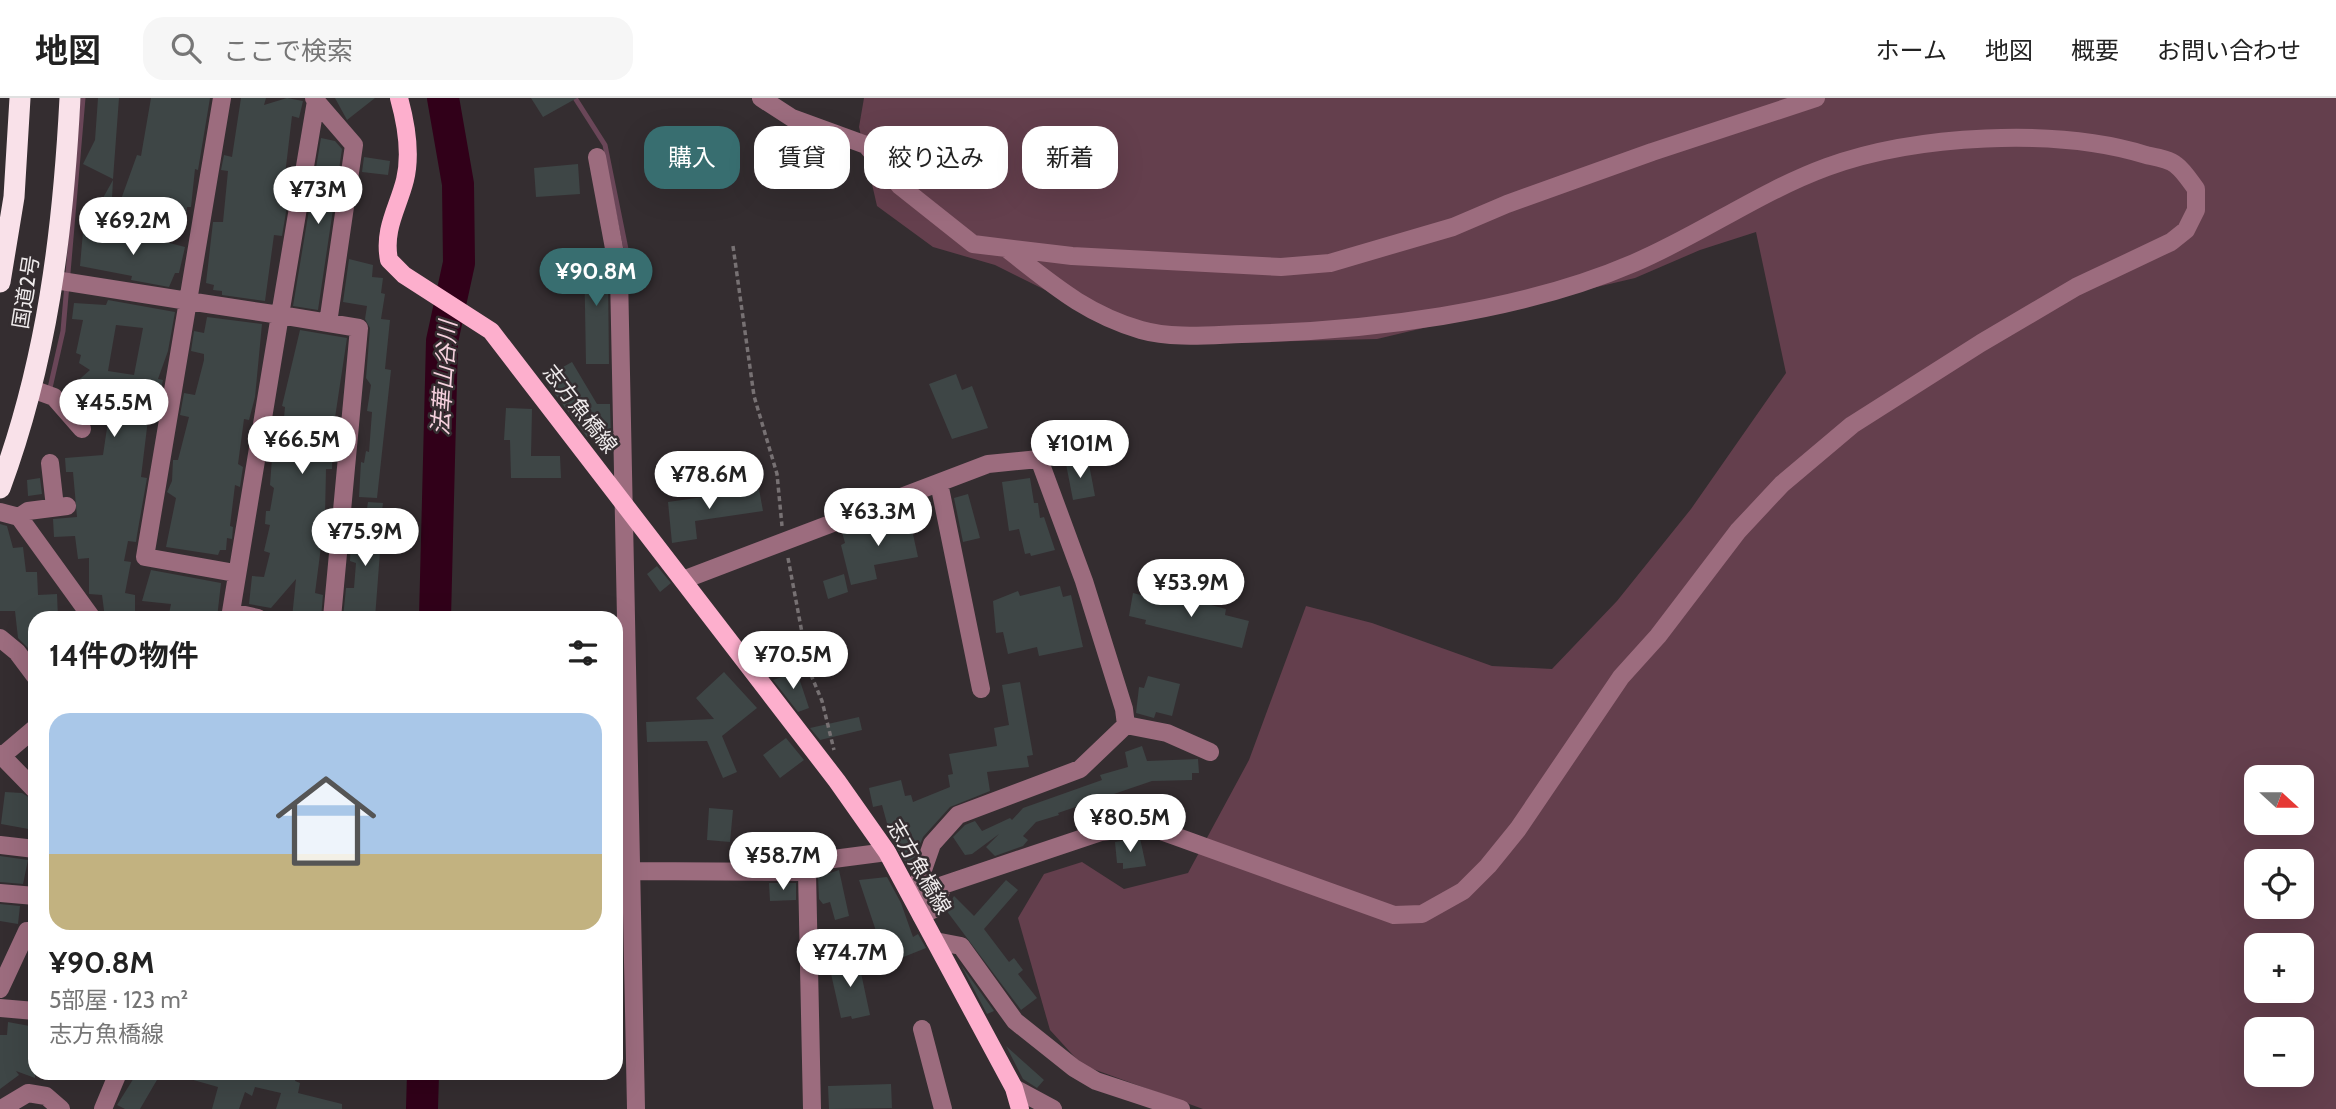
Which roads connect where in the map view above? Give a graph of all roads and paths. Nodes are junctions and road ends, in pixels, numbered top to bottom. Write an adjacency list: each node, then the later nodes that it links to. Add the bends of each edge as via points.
1 (20, 98): 11 (highway, via 14,197)
2 (70, 98): 12 (highway, 国道2号)
3 (222, 98): 13 (street)
4 (399, 98): 21 (main road, 志方魚橋線, via 407,134 406,177 389,223 388,260 491,331)
5 (761, 98): 10 (street, via 792,118 866,145 900,186 973,244)
6 (1816, 98): 10 (street, via 1652,152 1453,227 1330,263 1202,265)
7 (315, 99): 14 (street); 15 (street, via 354,145)
8 (597, 157): 21 (street, via 619,275)
9 (733, 246): 24 (path, via 752,384 777,474)
10 (1007, 248): 46 (street, via 1083,307 1144,331 1189,336 1273,334 1441,316 1556,291 1634,263 1827,167 1886,151 1970,140 2066,139 2175,163 2196,189 2196,209 2186,230 2171,242 2076,287 1981,343 1852,425 1782,484 1738,531 1621,677 1518,829 1463,891 1422,914 1394,915 1147,826 1101,832 943,885 934,909)
11 (0, 282)
12 (64, 282): 13 (street); 16 (highway, 国道2号)
13 (188, 301): 14 (street); 25 (street, via 145,557)
14 (280, 315): 15 (street); 25 (street)
15 (328, 323): 29 (street, via 359,328)
16 (41, 391): 17 (street); 20 (highway, 国道2号)
17 (82, 429)
18 (50, 463): 23 (street, via 61,507 28,511)
19 (939, 483): 24 (street); 32 (street); 33 (street, via 988,464 1039,459 1084,581)
20 (0, 488)
21 (622, 500): 26 (main road, 志方魚橋線); 42 (street)
22 (0, 512): 23 (street)
23 (19, 517): 27 (street)
24 (785, 541): 26 (street); 37 (path, via 808,670 833,737)
25 (235, 573): 28 (street)
26 (683, 580): 37 (main road, 志方魚橋線)
27 (87, 611)
28 (230, 611)
29 (333, 611)
30 (0, 638): 31 (street)
31 (28, 667)
32 (981, 690)
33 (1126, 725): 35 (street, via 1167,733); 46 (street, via 1080,769 958,816 932,844 917,887)
34 (28, 734): 36 (street)
35 (1210, 752)
36 (1, 755): 38 (street)
37 (833, 776): 41 (main road, 志方魚橋線)
38 (28, 782)
39 (0, 845): 40 (street)
40 (28, 848)
41 (887, 852): 43 (street, via 818,861); 46 (main road, 志方魚橋線)
42 (630, 871): 43 (street); 59 (street)
43 (807, 872): 60 (street)
44 (0, 893): 45 (street)
45 (28, 895)
46 (921, 915): 48 (main road, 志方魚橋線)
47 (28, 931): 49 (street)
48 (935, 941): 54 (main road, 志方魚橋線); 55 (street, via 961,946 1015,1021 1074,1068)
49 (0, 989)
50 (0, 1008): 51 (street)
51 (28, 1011)
52 (922, 1028): 61 (street)
53 (115, 1080): 58 (street)
54 (1014, 1088): 62 (main road, 志方魚橋線); 63 (street)
55 (1156, 1104): 64 (street)
56 (1, 1109): 57 (street, via 27,1093 46,1096)
57 (61, 1109)
58 (103, 1109)
59 (636, 1109)
60 (812, 1109)
61 (943, 1109)
62 (1020, 1109)
63 (1053, 1109)
64 (1181, 1109)

